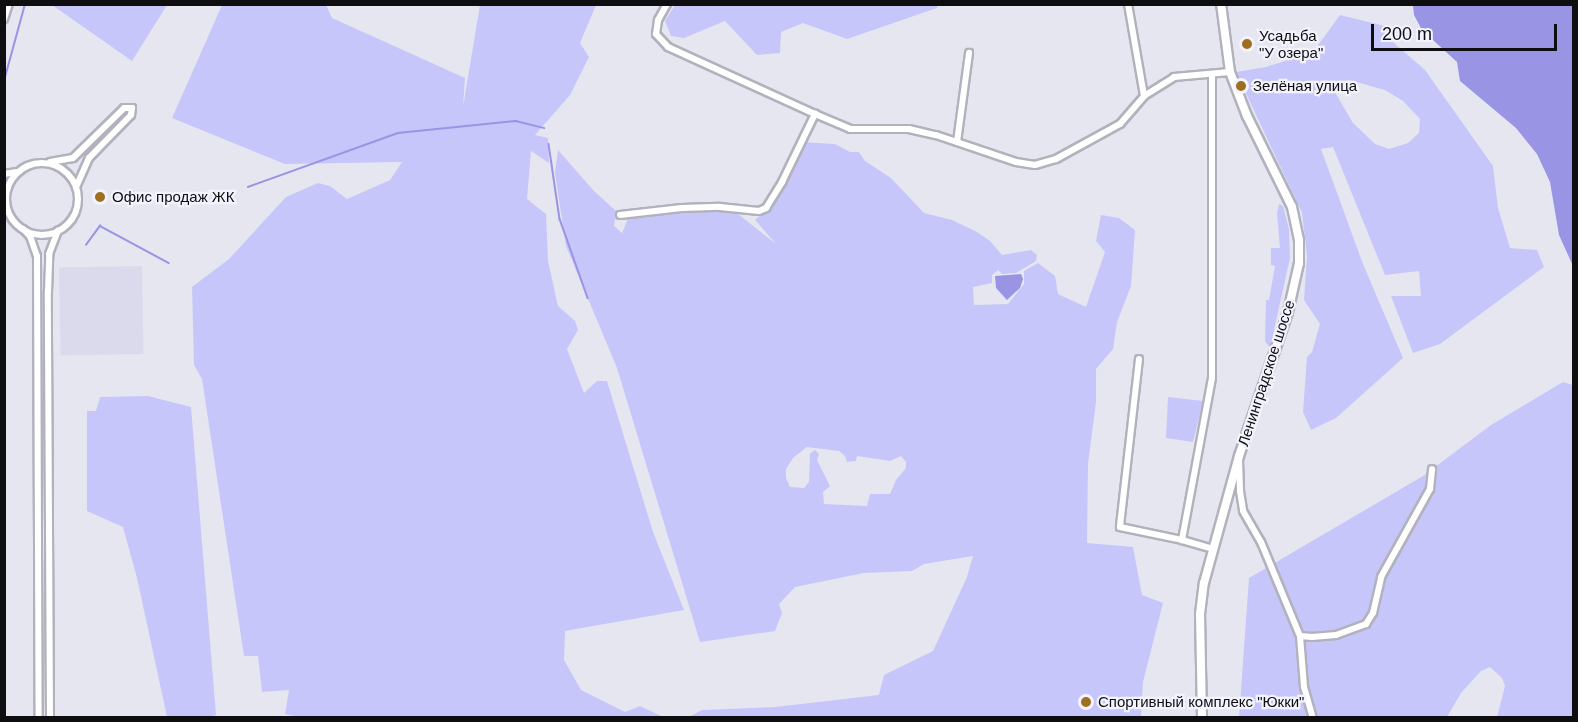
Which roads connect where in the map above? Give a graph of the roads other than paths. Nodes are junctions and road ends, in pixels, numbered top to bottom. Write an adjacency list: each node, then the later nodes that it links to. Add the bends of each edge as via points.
1 (9, 4): 5 (street)
2 (667, 4): 10 (street, via 656,34 668,47)
3 (1128, 4): 9 (street)
4 (1221, 4): 7 (main road, Ленинградское шоссе)
5 (4, 19)
6 (969, 53): 11 (street)
7 (1230, 72): 8 (street); 21 (main road, Ленинградское шоссе, via 1292,207 1299,249 1288,312)
8 (1212, 76): 9 (street, via 1174,77); 23 (street, via 1212,378)
9 (1144, 96): 11 (street, via 1120,124 1056,159 1035,165)
10 (814, 114): 11 (street, via 850,129 909,129); 17 (street, via 766,208 682,208)
11 (957, 142)
12 (45, 163): 13 (street, via 35,163); 15 (street, via 64,171); 15 (street, via 73,158 124,108 132,108 131,115 89,158)
13 (18, 172): 14 (street); 16 (street)
14 (4, 174)
15 (76, 187): 19 (street, via 77,208)
16 (5, 199): 18 (street, via 14,222)
17 (620, 215)
18 (23, 229): 19 (street, via 46,235); 26 (street, via 37,256)
19 (58, 231): 27 (street, via 49,254 48,292)
20 (1139, 359): 23 (street, via 1120,527)
21 (1239, 456): 24 (main road, Ленинградское шоссе); 25 (street, via 1243,511 1275,573)
22 (1432, 469): 25 (street, via 1430,489 1381,577 1373,613 1366,624 1336,634)
23 (1182, 540): 24 (street)
24 (1213, 549): 28 (main road, Ленинградское шоссе, via 1200,614)
25 (1300, 636): 29 (street, via 1304,687)
26 (39, 717)
27 (50, 717)
28 (1202, 717)
29 (1313, 717)

